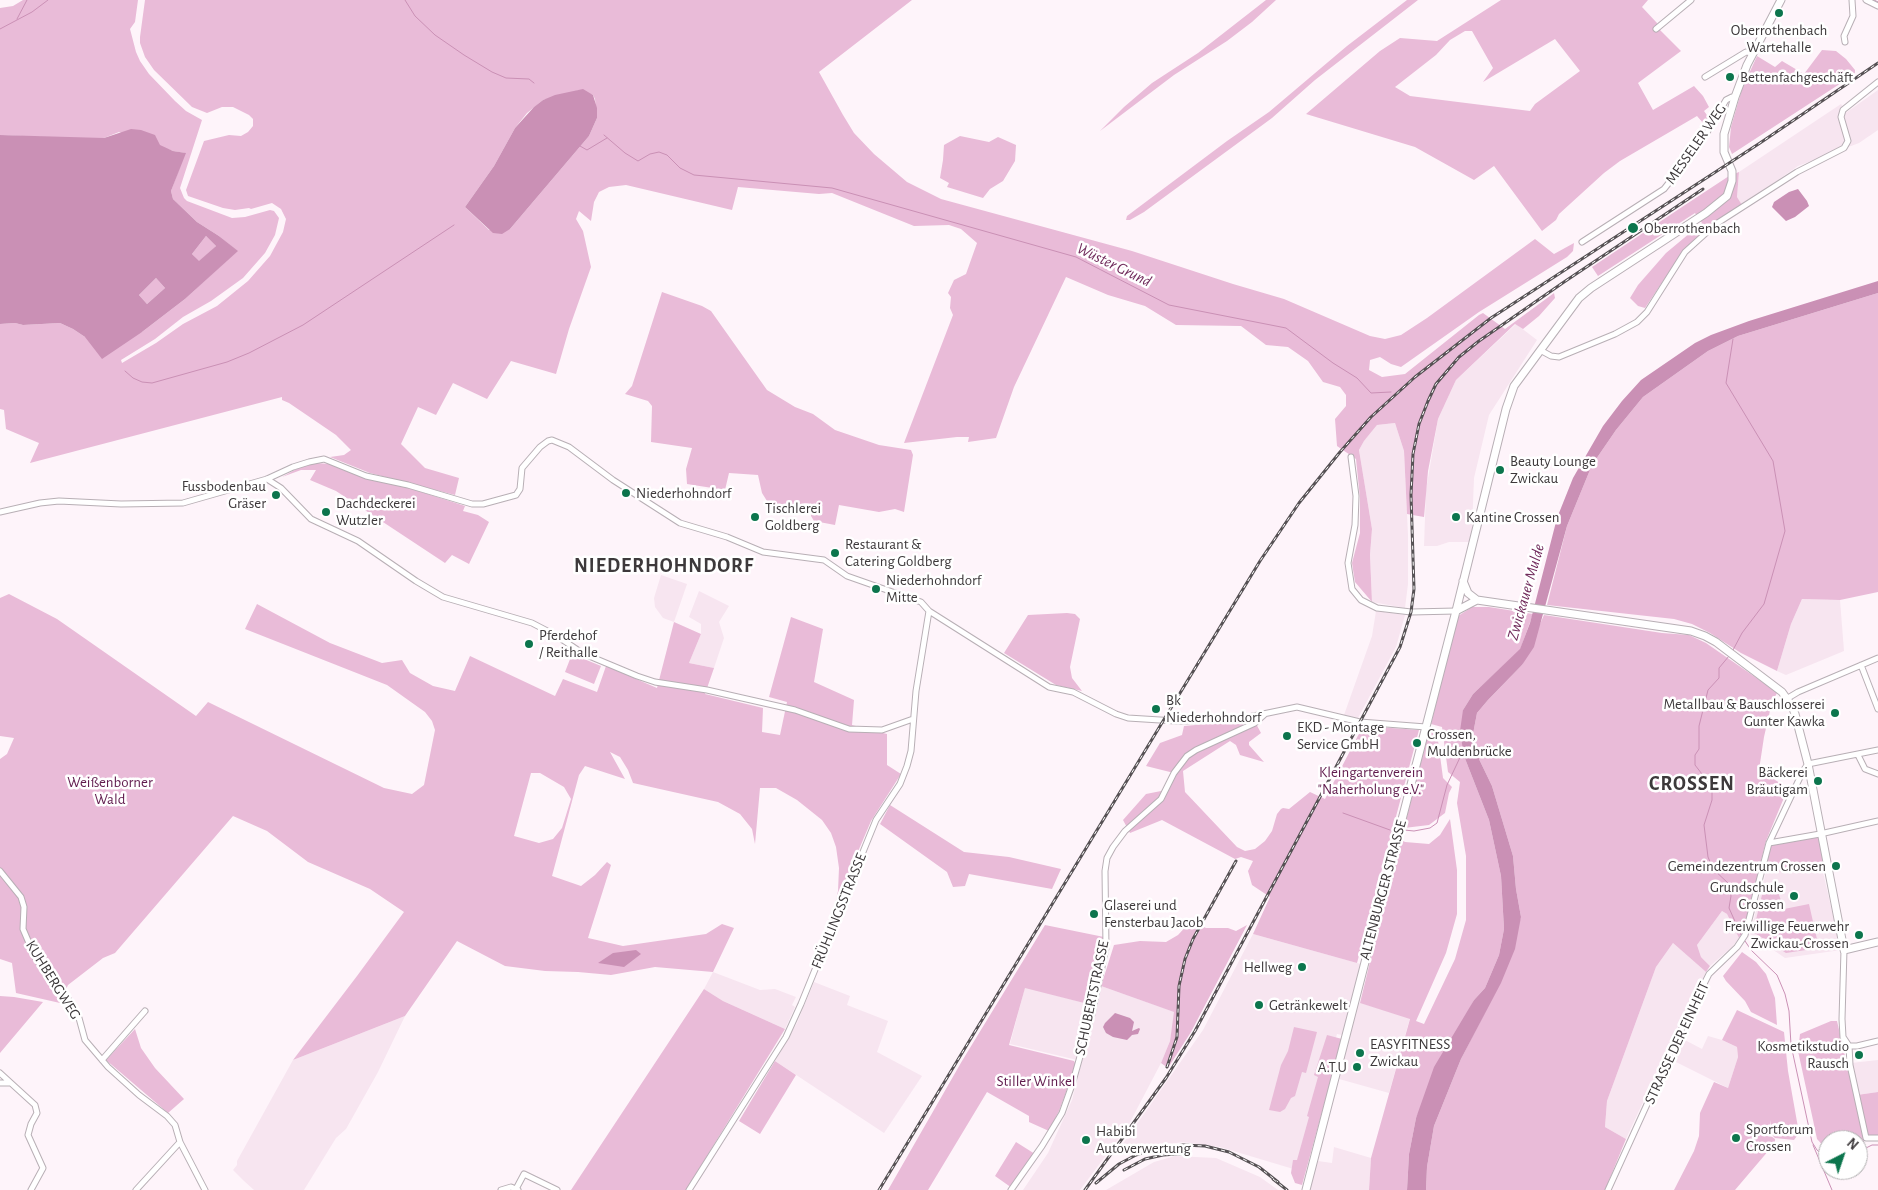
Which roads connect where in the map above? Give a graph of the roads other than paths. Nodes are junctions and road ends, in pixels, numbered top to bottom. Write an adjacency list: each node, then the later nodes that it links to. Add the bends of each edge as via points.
1 (1691, 0): 6 (street)
2 (1781, 0): 8 (street, ALTENBURGER STRASSE)
3 (1852, 0): 7 (street, via 1853,16 1844,36)
4 (1866, 0): 5 (street)
5 (1878, 6)
6 (1656, 29)
7 (1845, 42)
8 (1753, 53): 9 (street, via 1746,52); 11 (street, ALTENBURGER STRASSE)
9 (1705, 77)
10 (1878, 82): 13 (street, via 1843,110 1841,116 1848,141 1844,148 1797,172 1716,224 1685,252 1647,312 1637,322 1559,357)
11 (1735, 97): 12 (street, MESSELER WEG, via 1726,100 1702,141 1664,189); 13 (street, ALTENBURGER STRASSE, via 1723,143 1732,171 1727,196 1585,293)
12 (1582, 242)
13 (1540, 350): 17 (street, ALTENBURGER STRASSE, via 1511,394)
14 (1351, 457): 20 (street, via 1356,496 1348,563 1352,589 1361,600 1377,608 1411,612)
15 (267, 479): 16 (street, via 183,503 145,505 53,501); 19 (street, via 293,467 324,460 366,476 408,484 472,504 483,504 516,495 520,489 522,468 540,446 552,440 569,447 680,523 763,552 824,560 847,576 921,602); 26 (street, via 281,488 311,519 358,541 443,597 532,623 582,653 637,676 795,710 849,729 882,730)
16 (0, 512)
17 (1463, 580): 18 (street, via 1468,593); 20 (street, ALTENBURGER STRASSE)
18 (1477, 600): 20 (street); 23 (street, via 1691,631 1716,642)
19 (928, 611): 25 (street, via 1049,687 1073,692 1128,718 1234,720); 26 (street, FRÜHLINGSSTRASSE)
20 (1456, 611): 27 (street, ALTENBURGER STRASSE)
21 (1878, 658): 22 (street)
22 (1860, 665): 23 (street); 24 (street)
23 (1788, 698): 30 (street)
24 (1878, 709)
25 (1265, 714): 27 (street, via 1297,707 1360,722); 54 (street, SCHUBERTSTRASSE, via 1255,723 1187,756 1161,799 1125,831 1107,858 1106,948 1072,1085 1062,1113)
26 (913, 719): 53 (street, FRÜHLINGSSTRASSE, via 911,751 900,784 876,820 786,1037)
27 (1426, 727): 55 (street, ALTENBURGER STRASSE)
28 (1878, 750): 29 (street)
29 (1858, 755): 30 (street); 31 (street, via 1865,769)
30 (1808, 764): 33 (street); 34 (street, STRASSE DER EINHEIT)
31 (1878, 774)
32 (1878, 821): 33 (street)
33 (1820, 834): 34 (street); 37 (street)
34 (1769, 843): 56 (street, STRASSE DER EINHEIT, via 1745,935 1709,974)
35 (0, 871): 41 (street, KUHBERGWEG, via 21,897 23,929 36,957 67,997 79,1018 85,1040)
36 (1878, 942): 37 (street)
37 (1844, 950): 40 (street, via 1842,1018 1843,1037)
38 (145, 1011): 41 (street)
39 (1878, 1041): 40 (street)
40 (1849, 1046): 45 (street, via 1866,1138)
41 (102, 1060): 46 (street, KUHBERGWEG, via 167,1116 175,1125)
42 (0, 1073): 44 (street)
43 (0, 1083): 44 (street)
44 (10, 1083): 48 (street, via 35,1105 37,1114 28,1135 43,1168)
45 (1878, 1138)
46 (180, 1142): 49 (street); 50 (street, KUHBERGWEG)
47 (517, 1189): 51 (street); 52 (street, via 524,1174)
48 (31, 1190)
49 (136, 1190)
50 (206, 1190)
51 (501, 1190)
52 (557, 1190)
53 (689, 1190)
54 (1011, 1190)
55 (1306, 1190)
56 (1608, 1190)

